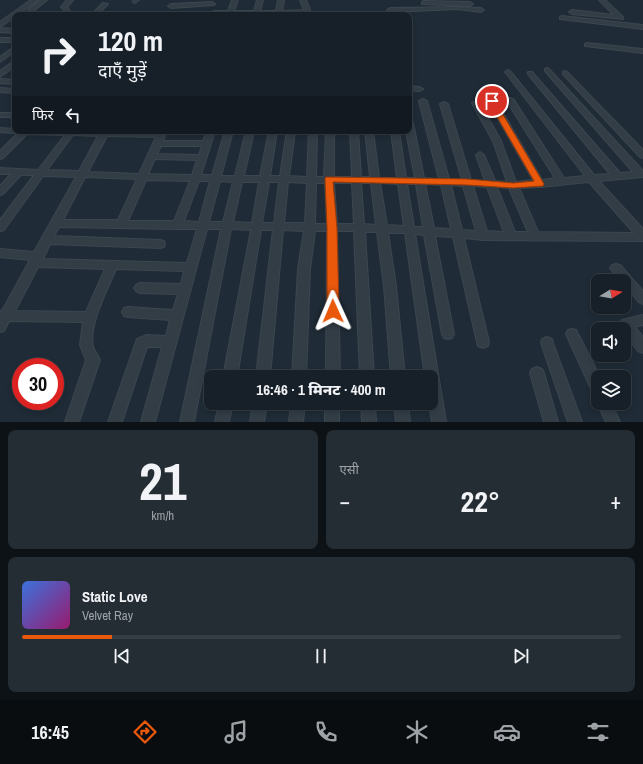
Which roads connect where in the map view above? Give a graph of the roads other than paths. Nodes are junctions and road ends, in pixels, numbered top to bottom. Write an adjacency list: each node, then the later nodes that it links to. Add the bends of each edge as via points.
1 (34, 0): 18 (street)
2 (44, 0): 19 (street)
3 (53, 0): 20 (street)
4 (70, 0): 21 (street, via 64,7)
5 (235, 0): 24 (street)
6 (260, 0): 25 (street)
7 (281, 0): 26 (street)
8 (303, 0): 27 (street)
9 (602, 0): 29 (street)
10 (172, 3): 13 (street); 23 (street)
11 (424, 3): 14 (street)
12 (105, 4): 22 (street)
13 (212, 4)
14 (454, 4): 15 (street); 16 (street); 17 (street)
15 (470, 4)
16 (390, 10)
17 (481, 10)
18 (20, 12)
19 (28, 12)
20 (38, 12)
21 (69, 12)
22 (97, 12)
23 (168, 12)
24 (230, 12)
25 (254, 12)
26 (279, 12)
27 (309, 12)
28 (572, 12): 29 (street)
29 (620, 17): 33 (street)
30 (562, 18): 33 (street)
31 (12, 19): 35 (street)
32 (12, 24): 35 (street)
33 (629, 25): 34 (street)
34 (643, 27)
35 (1, 29): 36 (street)
36 (12, 31)
37 (0, 40): 38 (street)
38 (12, 40)
39 (587, 44): 43 (street)
40 (12, 50): 41 (street)
41 (1, 51)
42 (12, 51): 44 (street)
43 (643, 51)
44 (0, 60)
45 (12, 65): 50 (street)
46 (548, 70): 92 (street)
47 (508, 72): 103 (street)
48 (530, 72): 94 (street)
49 (565, 73): 84 (street)
50 (0, 76)
51 (0, 81): 52 (street)
52 (12, 82)
53 (412, 88): 54 (street)
54 (419, 88)
55 (0, 90): 56 (street)
56 (12, 91)
57 (510, 100): 109 (street)
58 (423, 101): 107 (street)
59 (492, 101): 111 (street)
60 (476, 103): 112 (street, via 496,138)
61 (444, 104): 108 (street)
62 (0, 115): 63 (street)
63 (12, 115)
64 (0, 130): 65 (street)
65 (12, 131)
66 (23, 134): 85 (street)
67 (69, 134): 90 (street)
68 (103, 134): 91 (street)
69 (132, 134): 81 (street)
70 (209, 134): 82 (street)
71 (228, 134): 96 (street)
72 (249, 134): 97 (street)
73 (272, 134): 98 (street)
74 (290, 134): 99 (street)
75 (313, 134): 100 (street)
76 (330, 134): 101 (street)
77 (354, 134): 102 (street)
78 (369, 134): 104 (street)
79 (395, 134): 105 (street)
80 (411, 134): 106 (street)
81 (161, 136): 82 (street); 86 (street)
82 (206, 144): 87 (street)
83 (480, 155): 110 (street)
84 (643, 155)
85 (0, 156)
86 (152, 156): 87 (street); 93 (street)
87 (202, 158): 95 (street)
88 (0, 171): 89 (street)
89 (18, 172): 90 (street); 113 (street)
90 (40, 172): 91 (street); 120 (street)
91 (83, 174): 93 (street); 114 (street)
92 (642, 174): 94 (street)
93 (142, 176): 95 (street); 115 (street)
94 (617, 176): 103 (street)
95 (196, 178): 96 (street); 116 (street)
96 (217, 178): 97 (street); 117 (street)
97 (239, 178): 98 (street); 118 (street)
98 (264, 179): 99 (street); 119 (street)
99 (282, 179): 100 (street); 121 (street)
100 (311, 179): 101 (street); 122 (street)
101 (329, 179): 102 (street); 123 (street)
102 (355, 179): 104 (street); 124 (street)
103 (592, 179): 109 (street); 132 (street)
104 (374, 180): 105 (street); 125 (street)
105 (403, 181): 106 (street); 126 (street)
106 (419, 181): 107 (street); 127 (street)
107 (445, 182): 108 (street); 128 (street)
108 (467, 182): 110 (street); 129 (street)
109 (562, 182): 111 (street)
110 (492, 184): 112 (street); 130 (street)
111 (540, 184): 112 (street)
112 (513, 185): 131 (street)
113 (0, 192)
114 (57, 223): 115 (street); 133 (street)
115 (121, 224): 116 (street)
116 (178, 225): 117 (street)
117 (202, 226): 118 (street); 138 (street)
118 (227, 226): 119 (street); 172 (street)
119 (256, 226): 121 (street); 154 (street)
120 (0, 227)
121 (277, 227): 122 (street); 155 (street)
122 (310, 227): 123 (street); 156 (street, via 304,268)
123 (332, 228): 124 (street); 157 (street)
124 (358, 228): 125 (street); 158 (street)
125 (383, 229): 126 (street); 159 (street)
126 (410, 230): 127 (street); 179 (street)
127 (429, 232): 128 (street); 148 (street)
128 (456, 235): 129 (street); 151 (street)
129 (483, 236): 130 (street)
130 (511, 236): 131 (street)
131 (535, 236): 132 (street)
132 (643, 236)
133 (48, 240): 134 (street); 136 (street)
134 (160, 244)
135 (0, 253): 136 (street)
136 (37, 260): 137 (street); 146 (street)
137 (112, 265): 138 (street); 145 (street)
138 (190, 268): 141 (street)
139 (616, 268): 142 (street)
140 (140, 288): 141 (street)
141 (184, 289): 144 (street)
142 (643, 299)
143 (128, 312): 144 (street)
144 (177, 315): 150 (street)
145 (91, 317): 146 (street); 169 (street, via 86,345 93,360)
146 (2, 320)
147 (643, 320): 153 (street, via 626,324)
148 (448, 334)
149 (572, 334): 161 (street)
150 (170, 342): 170 (street, via 142,343); 171 (street)
151 (483, 342)
152 (547, 343): 181 (street)
153 (643, 347)
154 (231, 370)
155 (264, 370)
156 (299, 370)
157 (332, 370)
158 (367, 370)
159 (397, 370)
160 (537, 373): 180 (street)
161 (591, 373)
162 (225, 410): 173 (street)
163 (259, 410): 174 (street)
164 (297, 410): 175 (street)
165 (332, 410): 176 (street)
166 (368, 410): 177 (street)
167 (402, 410): 178 (street)
168 (607, 410): 182 (street)
169 (72, 422)
170 (115, 422)
171 (148, 422)
172 (186, 422)
173 (222, 422)
174 (257, 422)
175 (296, 422)
176 (332, 422)
177 (368, 422)
178 (403, 422)
179 (439, 422)
180 (551, 422)
181 (575, 422)
182 (612, 422)

